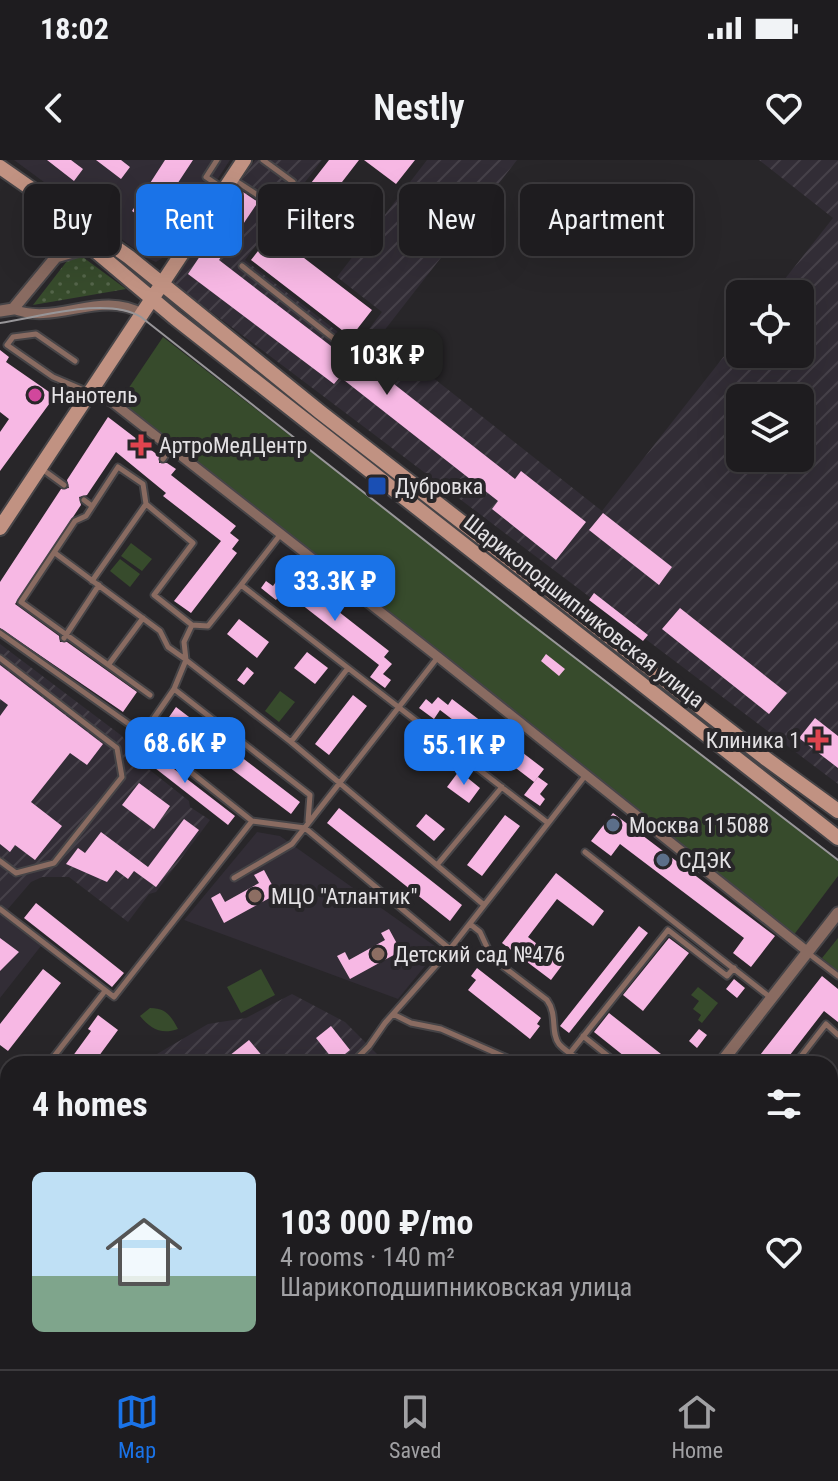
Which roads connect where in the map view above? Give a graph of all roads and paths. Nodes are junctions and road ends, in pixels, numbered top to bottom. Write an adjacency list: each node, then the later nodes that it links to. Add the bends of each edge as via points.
1 (217, 160): 6 (lane, via 206,177)
2 (244, 160): 6 (main road)
3 (263, 160): 5 (lane)
4 (0, 167): 7 (main road)
5 (293, 182)
6 (229, 184)
7 (24, 185)
8 (120, 253): 14 (main road, Шарикоподшипниковская улица)
9 (59, 256): 12 (street)
10 (101, 256): 15 (main road, Шарикоподшипниковская улица)
11 (182, 256): 14 (main road)
12 (56, 257): 16 (street)
13 (242, 266): 18 (lane)
14 (163, 285): 15 (main road); 53 (main road, Шарикоподшипниковская улица)
15 (153, 300): 17 (main road); 57 (main road, Шарикоподшипниковская улица)
16 (6, 310): 17 (street, via 40,314 115,304)
17 (143, 314): 22 (main road)
18 (346, 348): 19 (lane); 20 (lane, via 352,353)
19 (341, 354)
20 (348, 359)
21 (75, 361): 22 (lane, via 36,334 13,337 7,345 53,377)
22 (91, 393): 23 (street, via 111,401); 25 (main road)
23 (171, 448): 24 (lane); 31 (street)
24 (163, 459)
25 (40, 468): 26 (lane); 30 (main road)
26 (64, 485)
27 (84, 500): 29 (lane)
28 (146, 504): 29 (lane, via 146,481 118,467); 33 (lane); 37 (lane, via 193,543 154,595)
29 (92, 506): 32 (lane, via 75,521)
30 (0, 528)
31 (281, 534): 35 (lane); 40 (street)
32 (55, 553): 33 (lane); 39 (lane, via 21,602)
33 (92, 581): 34 (lane)
34 (99, 585): 36 (lane); 39 (lane)
35 (241, 585): 37 (lane, via 208,626); 44 (lane)
36 (143, 618): 42 (lane); 43 (lane)
37 (192, 625): 42 (lane, via 184,642)
38 (0, 633): 48 (lane)
39 (65, 636): 43 (lane)
40 (438, 657): 47 (lane); 50 (street)
41 (0, 658): 59 (lane, via 117,748 122,777 54,863 16,873)
42 (186, 660): 45 (lane); 49 (lane)
43 (109, 664): 46 (lane)
44 (348, 668): 47 (lane); 49 (lane)
45 (174, 689): 48 (lane); 56 (lane, via 310,795)
46 (150, 695)
47 (399, 707): 51 (lane); 52 (lane)
48 (143, 734): 54 (lane)
49 (291, 742): 51 (lane)
50 (586, 775): 55 (lane); 66 (street)
51 (340, 783): 56 (lane); 60 (lane)
52 (502, 787): 55 (lane); 60 (lane)
53 (838, 811)
54 (252, 821): 56 (lane); 70 (lane, via 114,997)
55 (548, 823): 62 (lane)
56 (306, 826): 61 (lane, via 292,844); 65 (lane, via 450,949)
57 (838, 838)
58 (585, 852): 68 (lane)
59 (0, 861)
60 (437, 865): 62 (lane)
61 (234, 878)
62 (484, 905): 65 (lane)
63 (0, 909): 70 (lane)
64 (838, 913): 66 (street)
65 (470, 924): 75 (lane, via 480,932 492,958 547,1000 558,1043)
66 (808, 952): 69 (lane); 71 (street)
67 (446, 954): 72 (lane)
68 (734, 968): 71 (lane); 74 (lane, via 727,976 668,930)
69 (838, 976)
70 (105, 991): 76 (lane)
71 (772, 998): 81 (street)
72 (393, 1014): 77 (lane); 78 (lane)
73 (838, 1035): 82 (lane, via 826,1024)
74 (583, 1036): 75 (lane); 80 (lane)
75 (570, 1053): 79 (lane)
76 (54, 1056)
77 (359, 1056)
78 (503, 1056)
79 (574, 1056)
80 (608, 1056)
81 (726, 1056)
82 (801, 1056)

